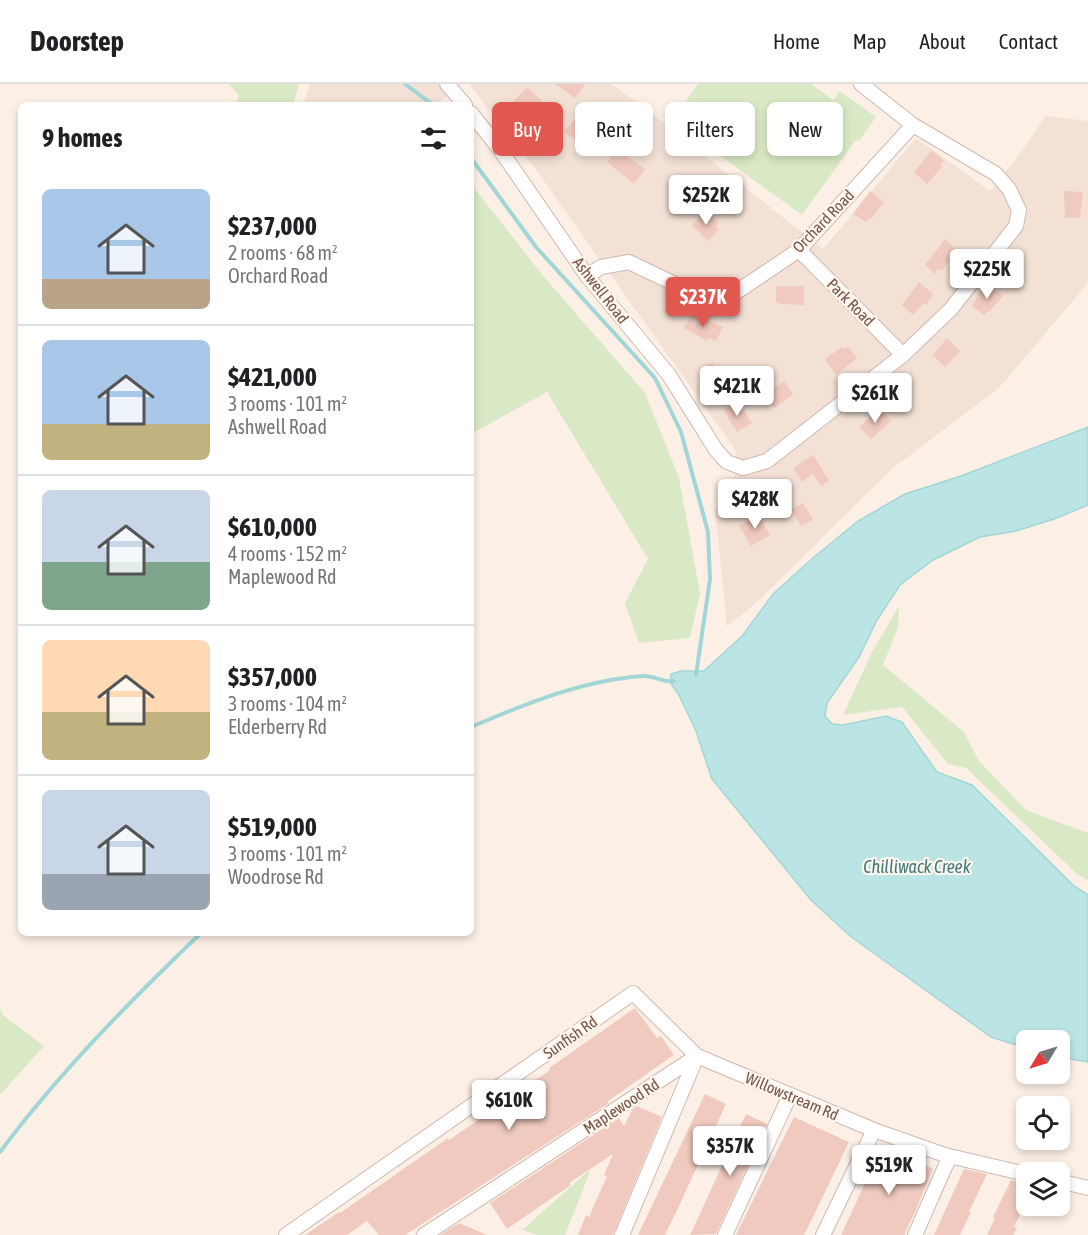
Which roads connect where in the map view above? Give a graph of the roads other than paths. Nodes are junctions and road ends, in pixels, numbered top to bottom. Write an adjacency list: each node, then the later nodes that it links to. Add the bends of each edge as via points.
1 (447, 84): 3 (street)
2 (861, 84): 5 (street)
3 (462, 102)
4 (474, 117): 7 (street, Ashwell Road)
5 (913, 125): 6 (street, Orchard Road); 8 (street, via 996,174 1020,210 1016,226 951,309)
6 (799, 250): 7 (street, Orchard Road, via 729,297 708,300 629,262 601,267); 8 (street, Park Road)
7 (587, 276): 8 (street, Ashwell Road, via 669,375 716,450 727,462 743,468 767,461)
8 (903, 355)
9 (697, 1056): 10 (street, Willowstream Rd); 16 (street, Sunfish Rd, via 633,993); 17 (street, Maplewood Rd); 18 (street)
10 (790, 1095): 11 (street, Willowstream Rd); 19 (street)
11 (874, 1130): 12 (street, Willowstream Rd); 20 (street)
12 (945, 1155): 13 (street, Willowstream Rd); 21 (street, via 948,1161)
13 (1016, 1172)
14 (1070, 1184): 15 (street)
15 (1088, 1188)
16 (286, 1235)
17 (424, 1235)
18 (622, 1235)
19 (724, 1235)
20 (823, 1235)
21 (915, 1235)

